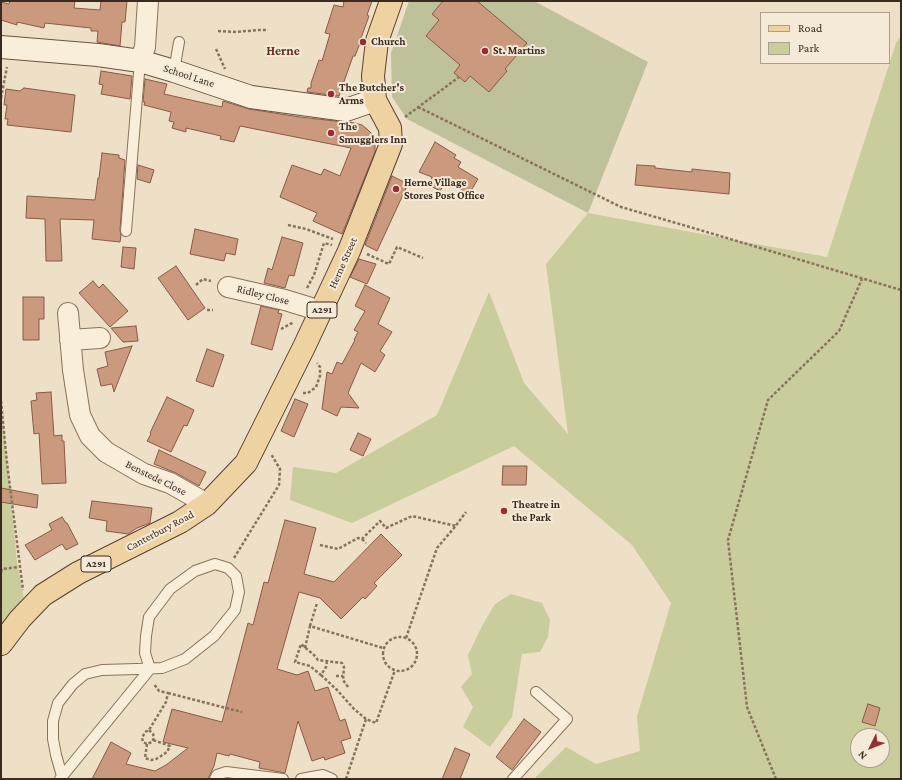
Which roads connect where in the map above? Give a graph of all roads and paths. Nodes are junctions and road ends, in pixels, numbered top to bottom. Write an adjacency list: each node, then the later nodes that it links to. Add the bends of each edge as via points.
1 (148, 1): 7 (street, via 145,47)
2 (391, 1): 11 (main road, Herne Street / A291, via 378,41 373,76)
3 (268, 30): 4 (path)
4 (218, 31)
5 (179, 42): 8 (lane)
6 (4, 56): 7 (street, School Lane, via 98,55); 10 (path)
7 (140, 61): 8 (street, School Lane); 15 (lane)
8 (174, 71): 11 (street, School Lane, via 250,97 346,110)
9 (459, 77): 12 (path)
10 (1, 98)
11 (375, 100): 16 (main road, Herne Street / A291, via 390,128 391,144)
12 (418, 107): 13 (path); 18 (path, via 620,207)
13 (400, 120)
14 (288, 225): 16 (path, via 306,229)
15 (126, 231)
16 (351, 247): 17 (path, via 390,264 397,247); 24 (main road, Herne Street / A291)
17 (422, 258)
18 (862, 279): 21 (path); 67 (path, via 840,331 768,400 728,540 747,707)
19 (196, 285): 20 (path, via 203,279)
20 (222, 285): 24 (street, Ridley Close)
21 (901, 290)
22 (207, 310): 23 (path)
23 (213, 310)
24 (321, 311): 29 (main road, Herne Street / A291)
25 (68, 313): 27 (street, Benstede Close)
26 (100, 338): 27 (street)
27 (70, 340): 30 (street, Benstede Close, via 80,415 90,436 106,452 144,474 170,483)
28 (1, 401): 36 (path)
29 (258, 438): 30 (main road, Herne Street / A291, via 246,463); 37 (path, via 280,469 279,485)
30 (207, 504): 40 (main road, Canterbury Road / A291, via 180,522 78,573 43,595)
31 (466, 512): 32 (path)
32 (456, 526): 33 (path, via 412,516 386,528 380,521); 42 (path, via 437,548)
33 (362, 539): 34 (path); 35 (path, via 358,538 338,549)
34 (366, 543)
35 (320, 545)
36 (19, 567): 38 (path, via 2,568); 40 (path, via 24,599)
37 (228, 568): 47 (lane, via 236,576 239,592 235,610 214,636 185,659 162,668); 47 (lane, via 215,564 195,571 170,589 149,617 145,653)
38 (1, 572)
39 (317, 603): 41 (path)
40 (20, 619): 43 (main road, Canterbury Road / A291)
41 (310, 626): 44 (path); 45 (path)
42 (406, 638): 45 (path, via 390,639); 48 (path, via 414,645 417,656 412,666 401,671)
43 (1, 644)
44 (305, 648): 46 (path, via 318,660); 49 (path, via 301,644 295,662 310,666)
45 (383, 648): 48 (path, via 386,664)
46 (327, 661): 49 (path); 51 (path, via 342,663)
47 (150, 669): 54 (path, via 153,683 159,691); 60 (lane); 60 (lane, via 102,670 85,674 73,684 58,703 53,721 53,740)
48 (395, 670): 56 (path, via 376,723)
49 (321, 675): 56 (path)
50 (336, 676): 51 (path)
51 (343, 676): 52 (path)
52 (348, 687)
53 (536, 692): 66 (lane, via 567,719)
54 (168, 693): 55 (path); 57 (path, via 166,702)
55 (242, 712)
56 (366, 719): 65 (path)
57 (149, 730): 58 (path, via 153,734); 59 (path, via 142,738)
58 (153, 740): 59 (path); 59 (path, via 170,746 167,752 156,760 145,758)
59 (147, 744)
60 (61, 777)
61 (214, 779): 62 (lane, via 226,772)
62 (283, 779)
63 (301, 779): 64 (lane, via 323,775)
64 (332, 779)
65 (346, 779)
66 (513, 779)
67 (776, 779)

